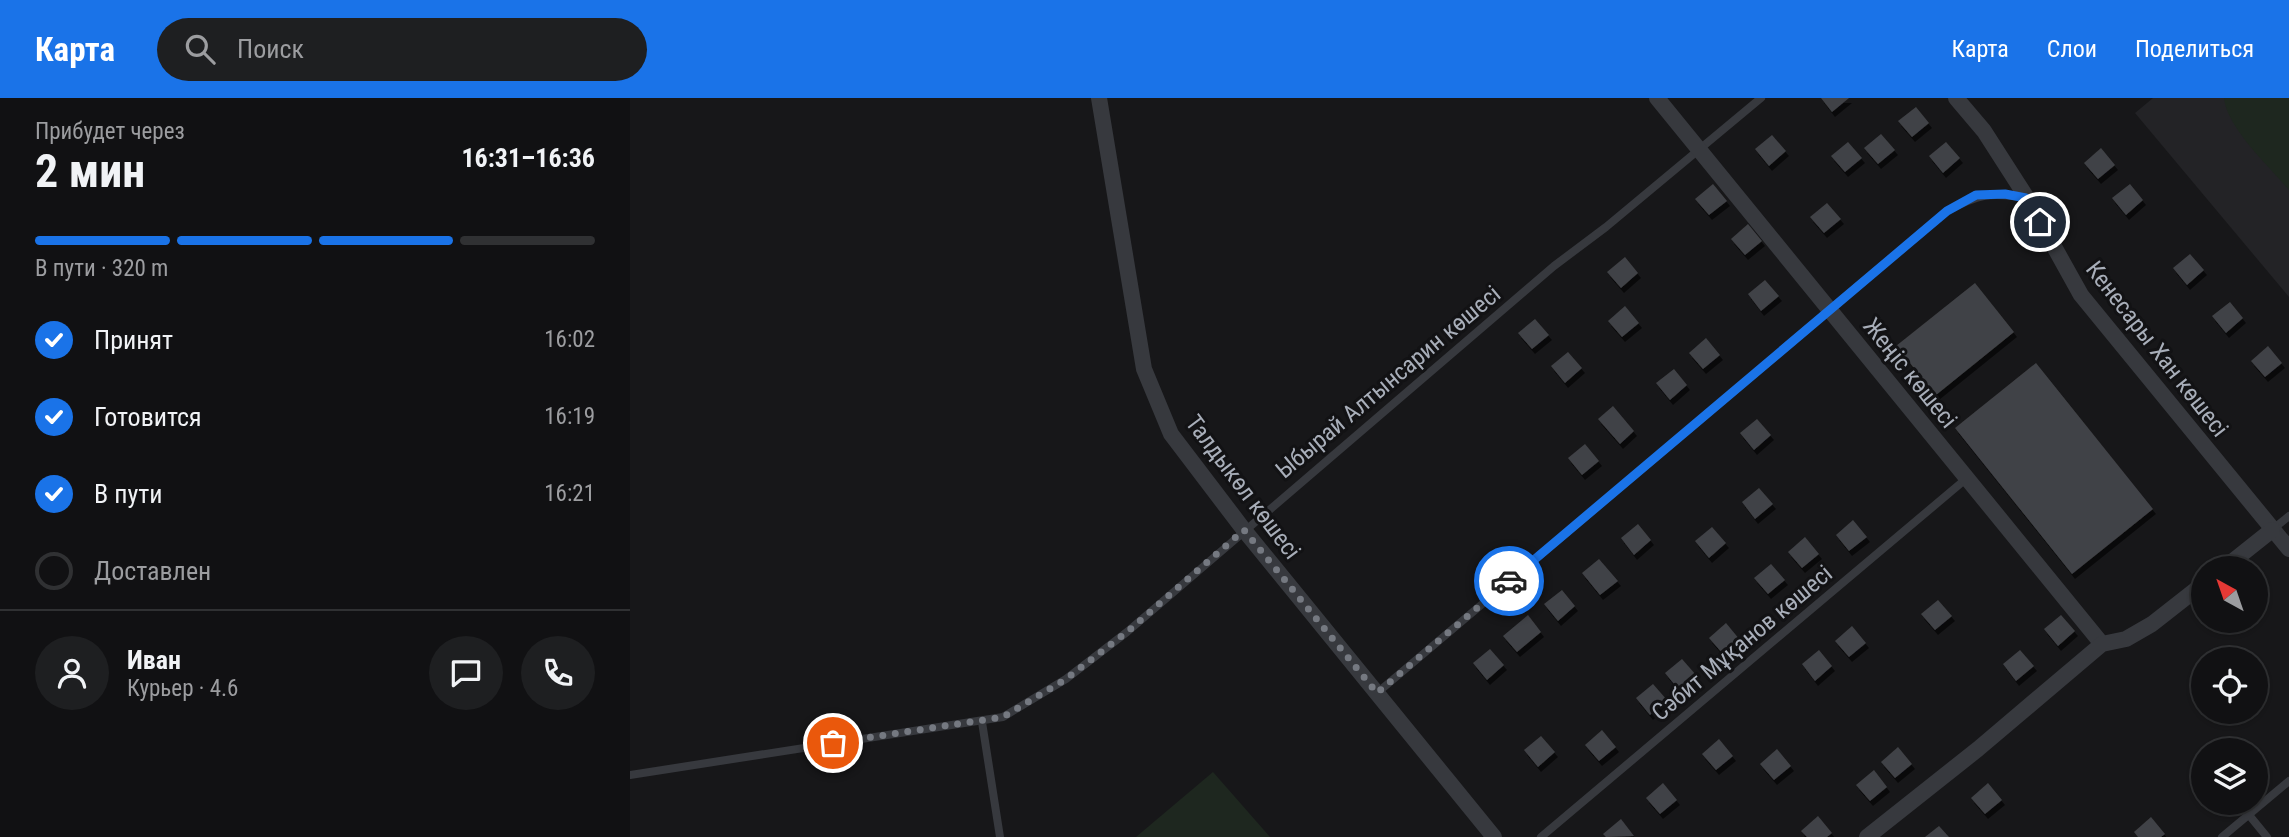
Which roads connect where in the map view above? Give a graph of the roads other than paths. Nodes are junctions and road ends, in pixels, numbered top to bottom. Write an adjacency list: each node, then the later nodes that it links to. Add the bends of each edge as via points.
1 (1098, 98): 10 (street, Талдыкөл көшесі, via 1144,369 1171,434)
2 (1657, 98): 5 (street, Жеңіс көшесі)
3 (1761, 98): 5 (lane, Ыбырай Алтынсарин көшесі)
4 (1956, 98): 6 (street, Кенесары Хан көшесі, via 1984,131)
5 (1699, 149): 7 (street, Жеңіс көшесі); 10 (lane, Ыбырай Алтынсарин көшесі)
6 (2026, 198): 7 (lane, via 1976,195 1947,211); 11 (street, Кенесары Хан көшесі, via 2081,295)
7 (1830, 310): 8 (street, Жеңіс көшесі); 16 (lane)
8 (1967, 478): 15 (street, Жеңіс көшесі); 24 (lane, Сәбит Мұқанов көшесі)
9 (2289, 516): 11 (lane)
10 (1244, 530): 16 (street, Талдыкөл көшесі); 17 (lane, Ыбырай Алтынсарин көшесі, via 1066,679 1003,717)
11 (2272, 530): 12 (street, Кенесары Хан көшесі); 13 (street)
12 (2289, 549)
13 (2239, 556)
14 (2191, 593): 15 (street, via 2126,639)
15 (2102, 644): 25 (street)
16 (1377, 693): 23 (street, Талдыкөл көшесі)
17 (982, 722): 18 (lane, Ыбырай Алтынсарин көшесі); 22 (lane)
18 (630, 775)
19 (2289, 781): 20 (lane)
20 (2268, 799)
21 (2249, 815): 26 (lane); 27 (lane)
22 (1000, 837)
23 (1494, 837)
24 (1541, 837)
25 (1867, 837)
26 (2222, 837)
27 (2267, 837)

